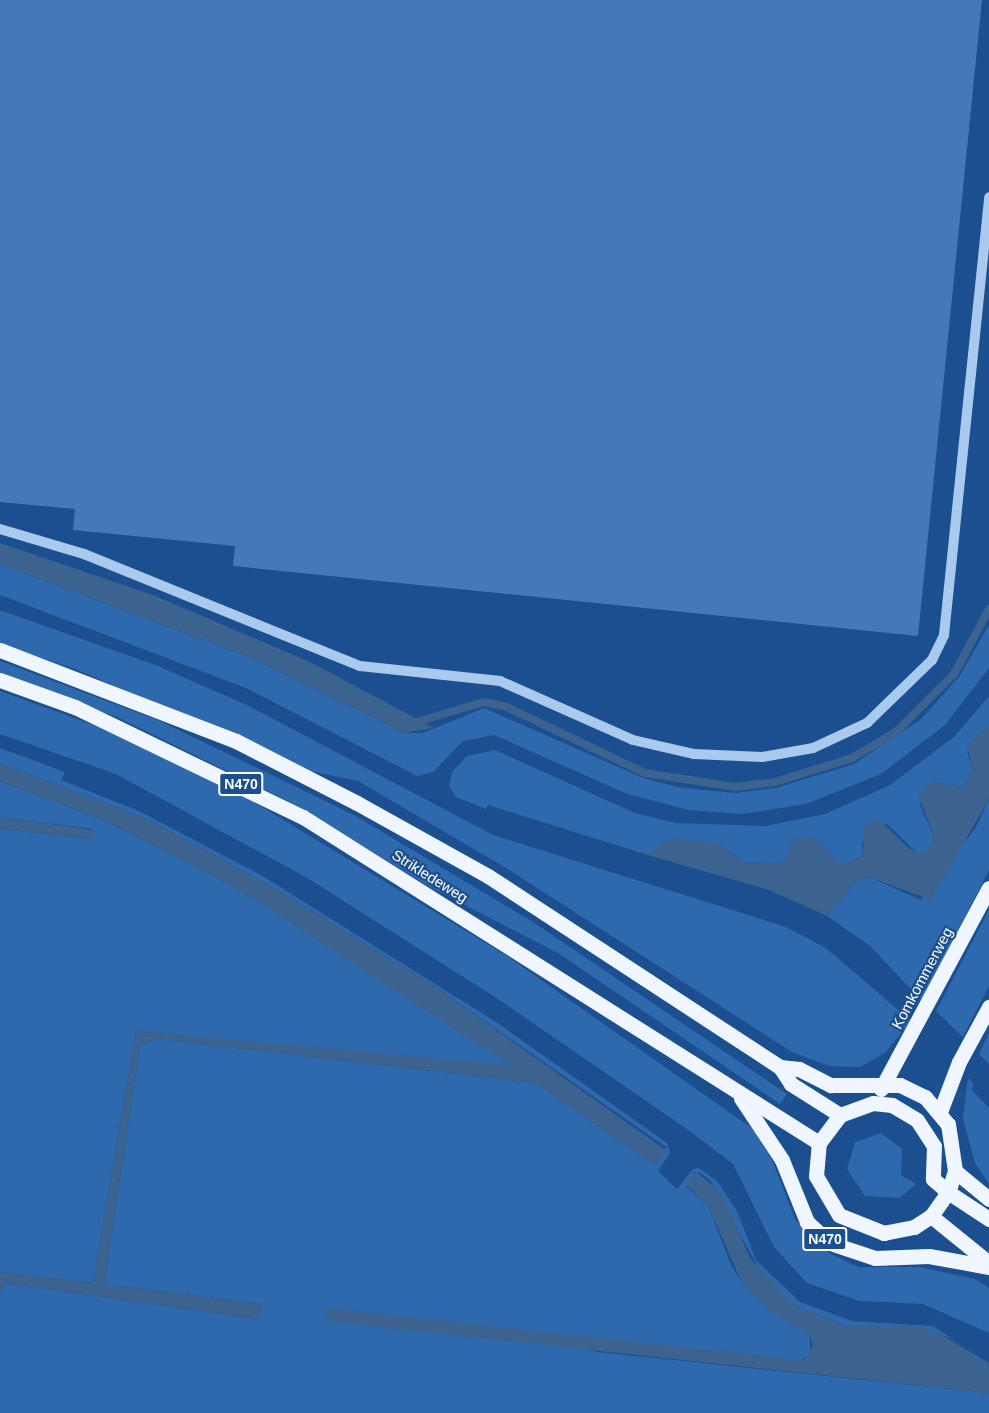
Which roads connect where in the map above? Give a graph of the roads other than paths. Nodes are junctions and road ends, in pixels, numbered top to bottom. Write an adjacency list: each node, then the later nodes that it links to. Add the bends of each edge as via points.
1 (989, 197): 2 (lane, via 944,635 932,660 867,723 813,748 762,757 694,754 633,740 500,681 360,666 84,554)
2 (0, 529)
3 (0, 650): 7 (main road, Strikledeweg / N470, via 236,741 357,803 488,876)
4 (0, 680): 9 (main road, Strikledeweg / N470, via 144,738 303,817)
5 (989, 888): 8 (main road, Komkommerweg)
6 (989, 1007): 11 (main road, via 959,1062)
7 (780, 1067): 8 (main road, Strikledeweg / N470, via 845,1085); 12 (main road, Strikledeweg / N470, via 791,1084)
8 (884, 1083): 10 (main road, Komkommerweg); 11 (main road, N470, via 913,1090)
9 (739, 1096): 13 (main road, Strikledeweg / N470); 19 (main road, N470, via 782,1160 807,1222 830,1243 875,1258 929,1256)
10 (873, 1103): 12 (main road); 15 (main road, via 900,1108 925,1128 936,1156 933,1179)
11 (940, 1112): 14 (main road, N470, via 954,1143)
12 (840, 1115): 13 (main road)
13 (819, 1143): 17 (main road, N470, via 815,1162 820,1188 852,1225 900,1232)
14 (955, 1171): 15 (main road, N470); 16 (main road)
15 (948, 1192): 17 (main road, N470); 18 (main road)
16 (989, 1199)
17 (931, 1216): 19 (main road, N470)
18 (989, 1219)
19 (989, 1265)

